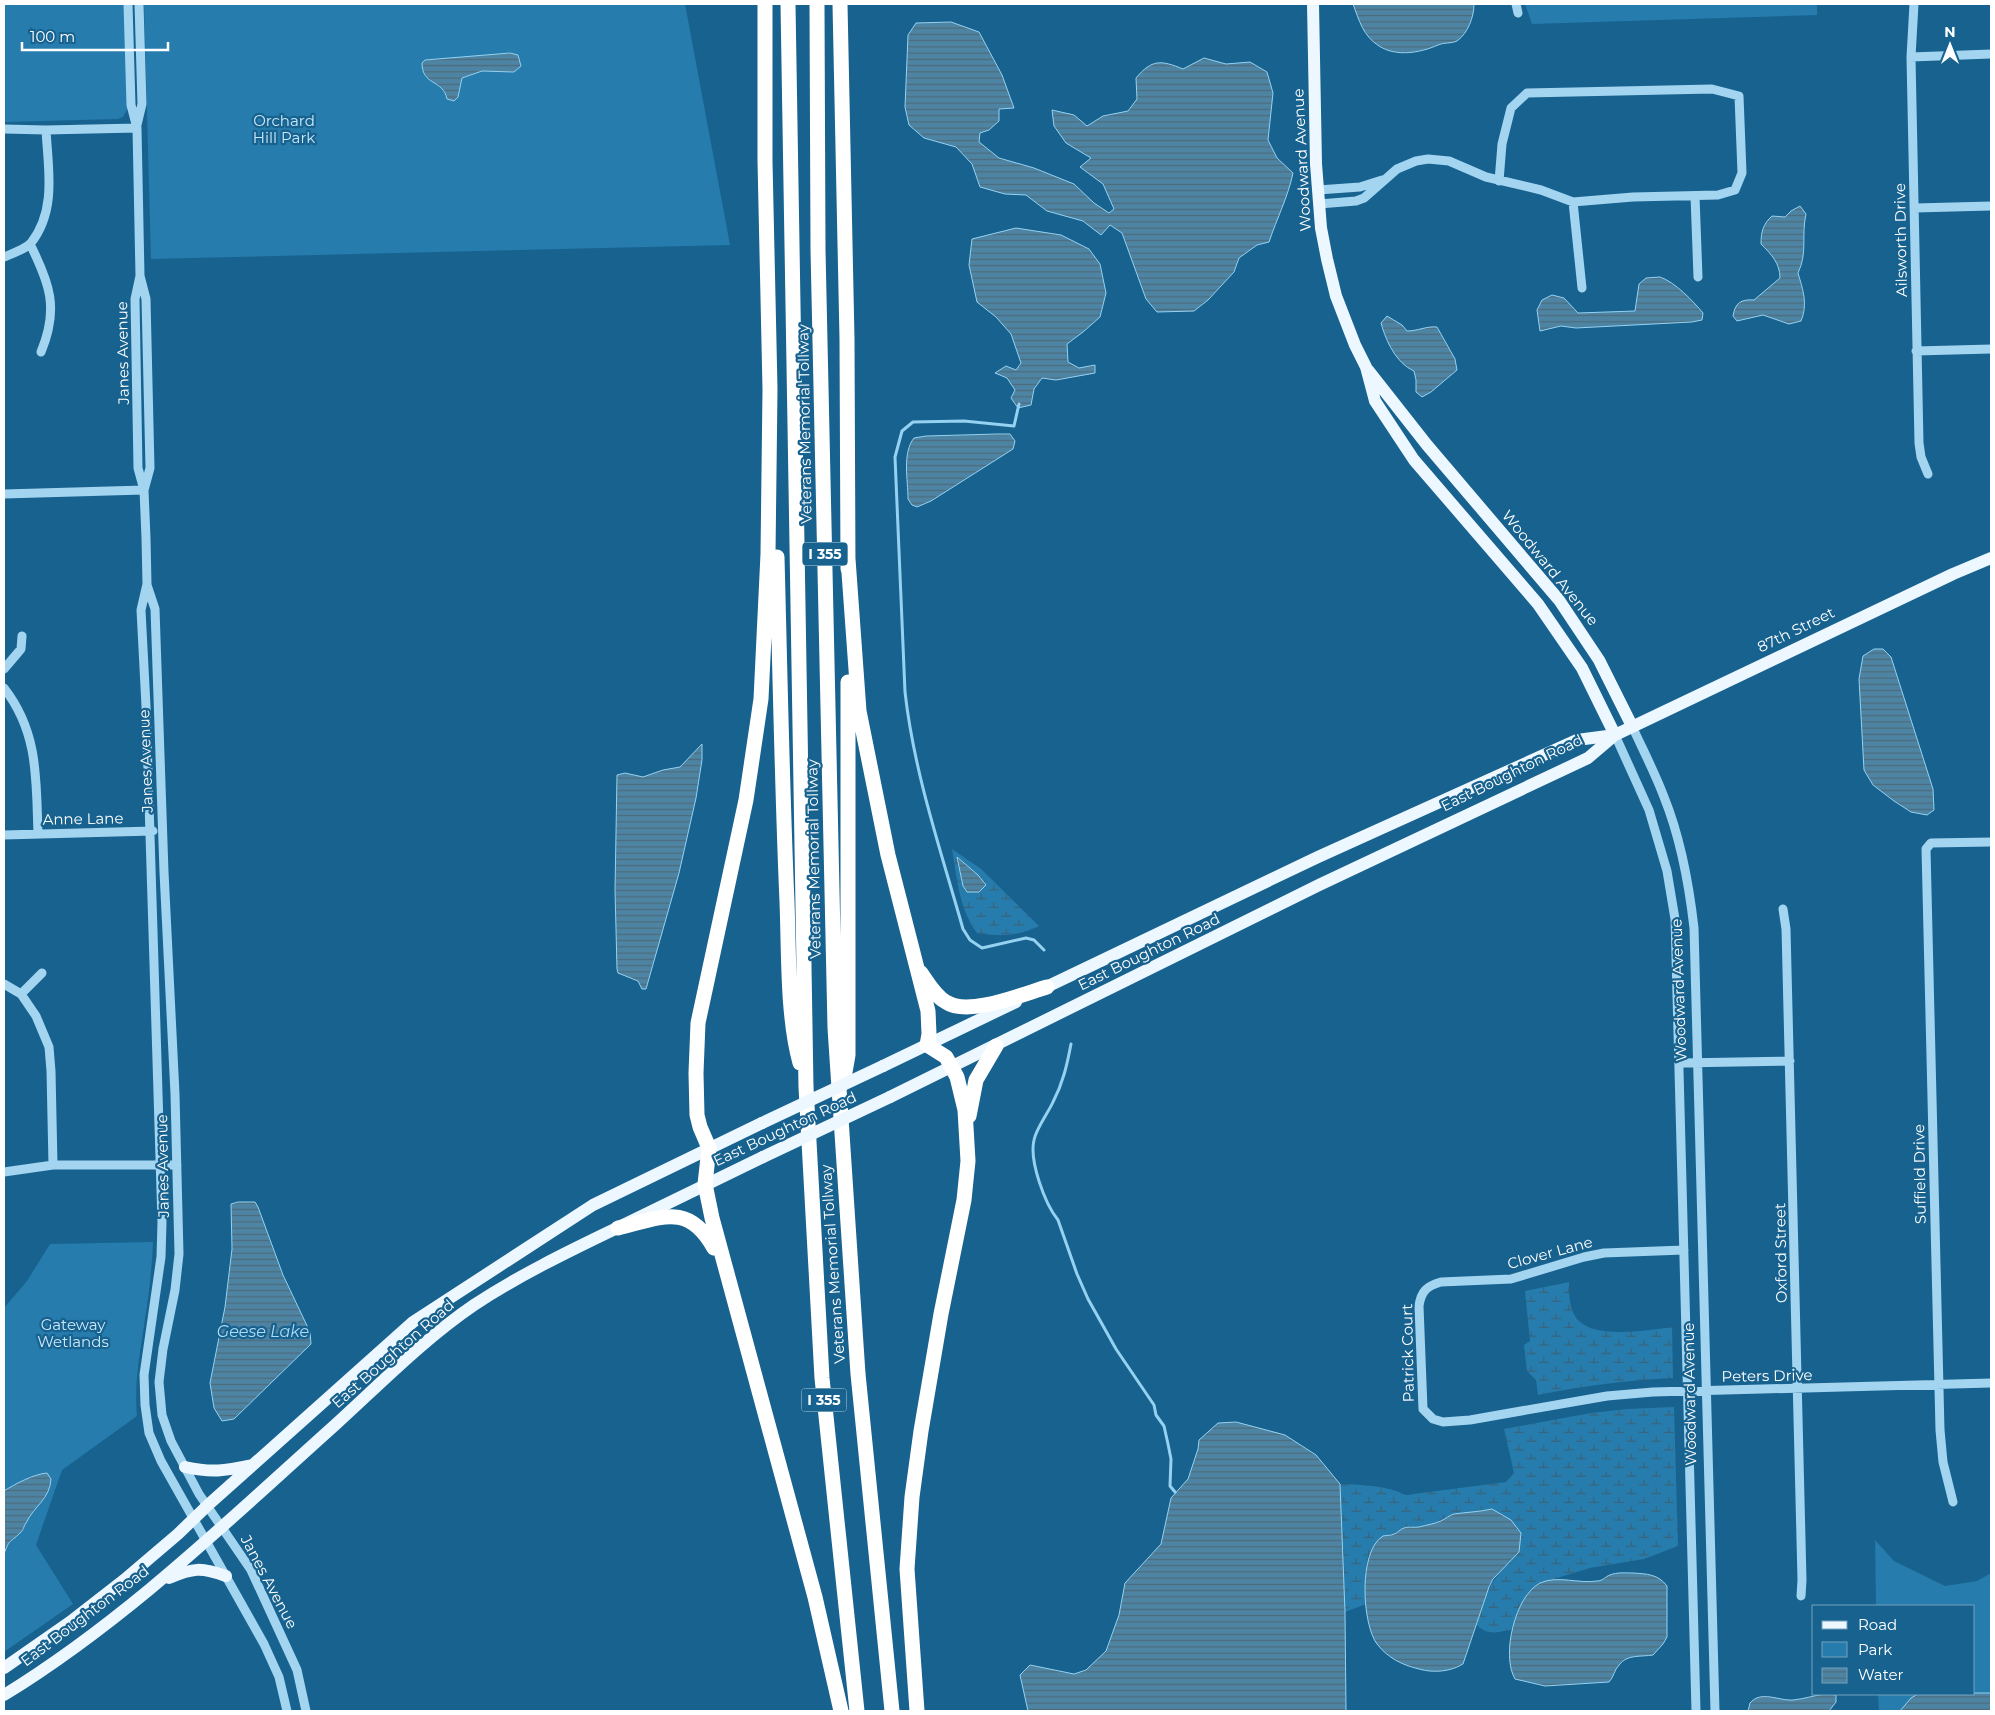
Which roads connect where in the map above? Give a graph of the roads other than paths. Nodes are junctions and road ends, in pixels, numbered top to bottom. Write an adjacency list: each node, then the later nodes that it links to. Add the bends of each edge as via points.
1 (128, 4): 11 (street, Janes Avenue, via 130,105)
2 (139, 4): 11 (street, Janes Avenue, via 142,104)
3 (765, 4): 30 (highway)
4 (788, 4): 59 (highway, Veterans Memorial Tollway / I 355)
5 (817, 4): 60 (highway, Veterans Memorial Tollway / I 355, via 819,270 835,1028)
6 (840, 4): 35 (highway)
7 (1313, 4): 16 (main road, Woodward Avenue)
8 (1914, 4): 10 (street, Ailsworth Drive)
9 (1991, 54): 10 (street)
10 (1911, 57): 21 (street, Ailsworth Drive)
11 (137, 128): 13 (street); 32 (street, Janes Avenue, via 140,276 135,299 138,468)
12 (4, 129): 13 (street)
13 (46, 130): 22 (street, via 49,203 45,218)
14 (1386, 178): 15 (street, via 1416,161 1439,159); 16 (street, via 1360,187); 19 (street, via 1364,198)
15 (1499, 181): 17 (street, via 1502,144 1511,108 1527,93 1712,89 1739,96 1742,173 1735,190); 18 (street, via 1540,190)
16 (1318, 190): 19 (main road, Woodward Avenue)
17 (1695, 196): 18 (street); 24 (street)
18 (1573, 202): 25 (street)
19 (1319, 204): 29 (main road, Woodward Avenue, via 1326,259 1336,296)
20 (1991, 206): 21 (street)
21 (1915, 208): 27 (street, Ailsworth Drive)
22 (30, 244): 23 (street); 28 (street, via 45,274 51,300 49,334)
23 (4, 257)
24 (1698, 277)
25 (1582, 288)
26 (1991, 349): 27 (street)
27 (1916, 351): 31 (street, Ailsworth Drive, via 1919,443)
28 (41, 352)
29 (1366, 367): 40 (main road, Woodward Avenue, via 1427,446 1559,600 1599,660); 41 (main road, Woodward Avenue, via 1375,401 1391,427 1452,506 1538,604 1582,668)
30 (770, 389): 59 (highway, via 774,424 790,981 795,1046); 62 (highway, via 768,554 761,698 746,800 698,1023 697,1115)
31 (1928, 474)
32 (144, 490): 33 (street); 36 (street, Janes Avenue)
33 (4, 494)
34 (1991, 558): 40 (main road, 87th Street)
35 (848, 559): 48 (highway, via 859,711 888,855); 60 (highway, via 848,1055)
36 (147, 584): 42 (street, Janes Avenue, via 155,609); 43 (street, Janes Avenue, via 141,610)
37 (22, 636): 38 (street, via 21,649)
38 (4, 669)
39 (4, 688): 44 (street, via 22,715 32,744)
40 (1632, 726): 41 (main road, 87th Street); 57 (street, Woodward Avenue, via 1664,798 1687,878 1694,928)
41 (1615, 735): 51 (main road, East Boughton Road, via 1577,740 1318,857); 54 (main road, East Boughton Road, via 1588,758 1319,885); 56 (street, Woodward Avenue, via 1649,810 1667,871 1675,919)
42 (162, 831): 43 (street, Anne Lane); 65 (street, Janes Avenue)
43 (150, 832): 44 (street, Anne Lane); 64 (street, Janes Avenue)
44 (38, 834): 45 (street, Anne Lane)
45 (4, 835)
46 (1991, 842): 73 (street, Suffield Drive, via 1928,845 1926,857)
47 (1783, 909): 55 (street, Oxford Street)
48 (916, 965): 51 (highway, via 940,998 957,1007 980,1006); 53 (highway, via 929,1020)
49 (42, 973): 52 (street)
50 (4, 984): 52 (street)
51 (1047, 987): 53 (main road, East Boughton Road)
52 (21, 994): 63 (street, via 36,1016 49,1047)
53 (927, 1045): 58 (highway, via 946,1057); 62 (main road, East Boughton Road, bridge)
54 (996, 1046): 58 (main road, East Boughton Road); 61 (highway, via 976,1080)
55 (1790, 1061): 57 (street); 74 (street, Oxford Street)
56 (1680, 1063): 57 (street); 69 (street, Woodward Avenue)
57 (1698, 1063): 76 (street, Woodward Avenue)
58 (953, 1067): 61 (highway); 67 (main road, East Boughton Road, bridge)
59 (806, 1087): 93 (highway, Veterans Memorial Tollway / I 355, via 822,1378)
60 (840, 1104): 94 (highway, Veterans Memorial Tollway / I 355, via 858,1374)
61 (967, 1132): 95 (highway, via 964,1200 941,1314 912,1497 907,1569)
62 (709, 1148): 67 (highway); 78 (main road, East Boughton Road, via 592,1204 413,1322)
63 (53, 1165): 64 (street); 66 (street)
64 (160, 1165): 65 (street); 82 (street, Janes Avenue, via 161,1257 144,1375 145,1405 149,1433)
65 (177, 1165): 79 (street, Janes Avenue, via 179,1254 159,1382 162,1415)
66 (4, 1172)
67 (705, 1184): 68 (main road, East Boughton Road); 70 (highway)
68 (618, 1228): 70 (highway, via 668,1216 691,1221 706,1233); 83 (main road, East Boughton Road, via 519,1278 474,1306 426,1343)
69 (1684, 1250): 71 (street, Clover Lane, via 1604,1253 1510,1279 1441,1282); 75 (street, Woodward Avenue)
70 (724, 1267): 92 (highway, via 815,1597)
71 (1424, 1289): 77 (street, Patrick Court, via 1419,1306 1423,1409)
72 (1991, 1383): 73 (street, Peters Drive)
73 (1939, 1384): 74 (street, Peters Drive); 80 (street, Suffield Drive, via 1942,1454)
74 (1798, 1389): 76 (street, Peters Drive); 87 (street, Oxford Street)
75 (1689, 1391): 76 (street, Peters Drive); 77 (street, Peters Drive, via 1621,1394 1470,1420 1443,1422); 96 (street, Woodward Avenue)
76 (1707, 1391): 97 (street, Woodward Avenue)
77 (1427, 1415)
78 (254, 1464): 79 (main road, via 210,1472); 81 (main road, East Boughton Road)
79 (185, 1467): 81 (street, Janes Avenue)
80 (1953, 1502)
81 (208, 1505): 82 (main road, East Boughton Road); 83 (street, Janes Avenue)
82 (192, 1519): 84 (street, Janes Avenue); 88 (main road, East Boughton Road, via 124,1580)
83 (223, 1526): 84 (main road, East Boughton Road); 91 (street, Janes Avenue, via 251,1570 282,1635 297,1670)
84 (205, 1542): 85 (street, Janes Avenue); 86 (main road, East Boughton Road)
85 (226, 1576): 86 (main road, via 198,1568); 90 (street, Janes Avenue, via 279,1676)
86 (157, 1582): 89 (main road, East Boughton Road, via 78,1645)
87 (1801, 1596)
88 (4, 1668)
89 (4, 1695)
90 (287, 1711)
91 (306, 1711)
92 (841, 1711)
93 (857, 1711)
94 (892, 1711)
95 (917, 1711)
96 (1696, 1711)
97 (1715, 1711)

